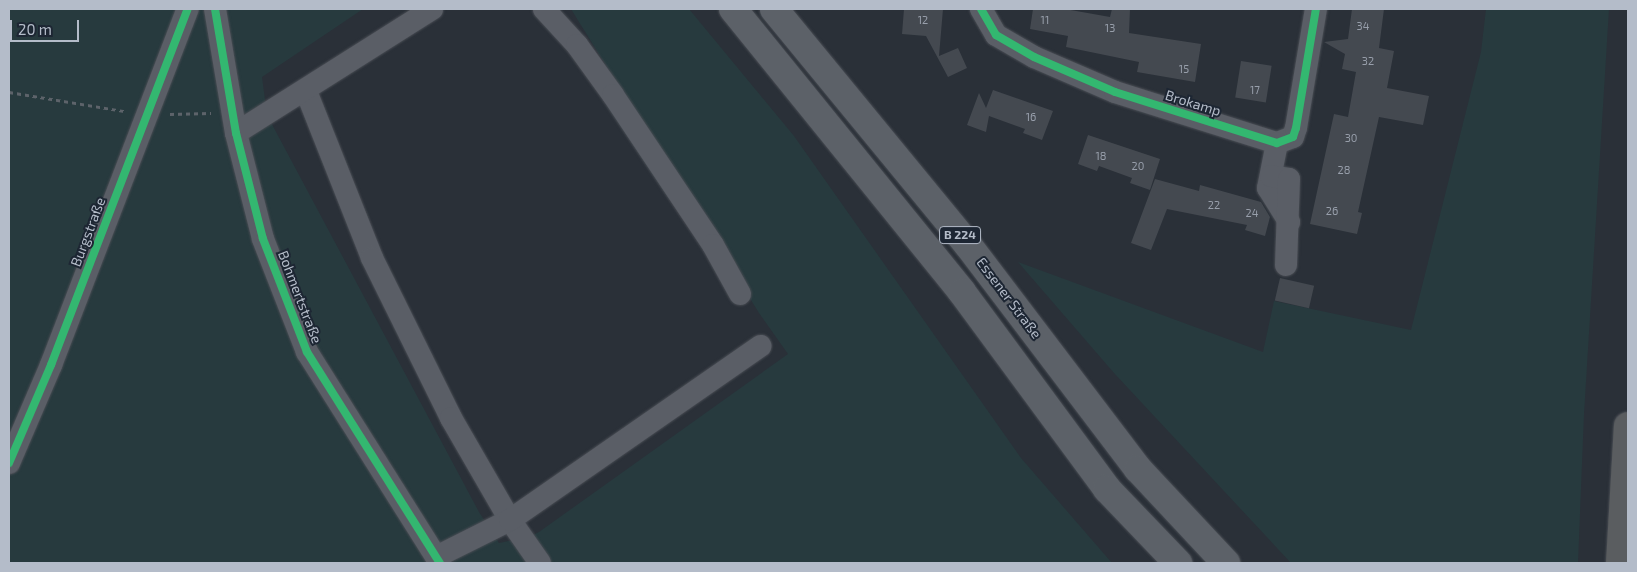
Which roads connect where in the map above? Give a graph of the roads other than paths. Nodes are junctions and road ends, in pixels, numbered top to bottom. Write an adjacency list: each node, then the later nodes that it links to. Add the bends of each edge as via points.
1 (188, 9): 16 (street, Burgstraße)
2 (215, 9): 10 (street, Bohmertstraße)
3 (432, 9): 9 (street)
4 (544, 9): 13 (street, via 577,45 613,95 713,245)
5 (734, 9): 20 (main road, B 224, via 962,292 1107,489)
6 (774, 9): 21 (main road, Essener Straße / B 224, via 968,245 1138,468)
7 (982, 9): 11 (street, Brokamp, via 996,35 1034,57 1114,92)
8 (1316, 9): 11 (street, via 1296,128 1293,137)
9 (306, 91): 10 (street); 17 (street, via 372,258 451,418)
10 (235, 123): 18 (street, Bohmertstraße, via 263,239 307,352)
11 (1277, 143): 12 (street, via 1270,176 1289,179)
12 (1286, 265)
13 (740, 294)
14 (760, 346): 17 (street)
15 (1628, 426): 22 (highway)
16 (9, 463)
17 (510, 520): 18 (street); 19 (street)
18 (438, 560)
19 (540, 563)
20 (1178, 563)
21 (1226, 563)
22 (1620, 563)

